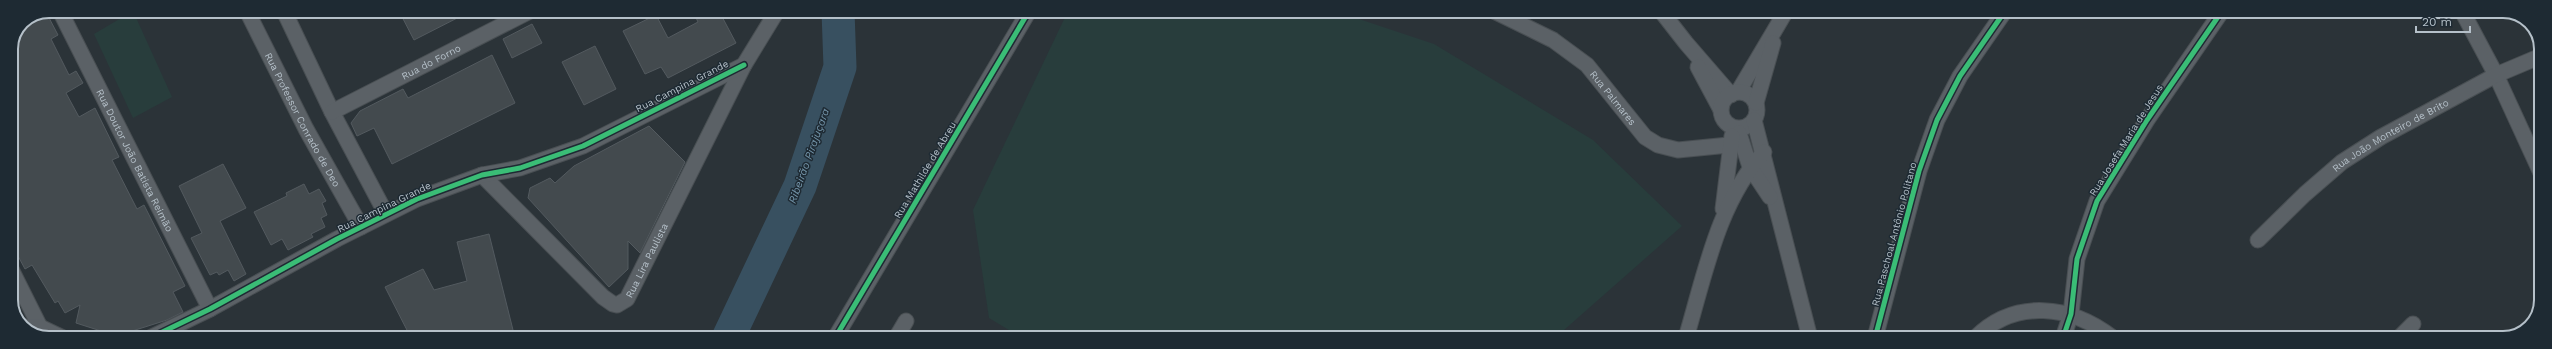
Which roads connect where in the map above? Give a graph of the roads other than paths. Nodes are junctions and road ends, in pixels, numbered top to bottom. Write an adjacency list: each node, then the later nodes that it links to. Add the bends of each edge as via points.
1 (64, 18): 34 (street, Rua Doutor João Batista Reimão)
2 (251, 18): 31 (street, Rua Professor Conrado de Deo, via 306,128)
3 (287, 18): 21 (street)
4 (516, 18): 21 (street, Rua do Forno)
5 (773, 18): 16 (street)
6 (1025, 18): 42 (street, Rua Mathilde de Abreu)
7 (1508, 18): 23 (street, Rua Palmares, via 1553,40 1587,65 1645,136 1658,146 1678,150)
8 (1666, 18): 14 (street)
9 (1782, 18): 18 (street)
10 (1782, 18): 19 (street)
11 (2000, 18): 46 (street, Rua Paschoal Antônio Politano, via 1960,76 1938,120 1919,172)
12 (2217, 18): 35 (street, Rua Josefa Maria de Jesus, via 2147,120 2097,201 2077,259)
13 (2466, 18): 17 (street)
14 (1686, 43): 18 (street); 20 (street)
15 (2534, 59): 17 (street, Rua João Monteiro de Brito)
16 (744, 65): 27 (street, Rua Campina Grande, via 583,146 520,168); 27 (street, Rua Lira Paulista, via 627,299 618,305 603,297)
17 (2496, 75): 25 (street); 32 (street, Rua João Monteiro de Brito, via 2381,137 2342,162)
18 (1734, 94): 19 (street, via 1748,94); 20 (street, via 1726,99)
19 (1756, 103): 22 (street, via 1757,114)
20 (1721, 110): 23 (street, via 1724,120)
21 (332, 112): 29 (street)
22 (1754, 120): 23 (street); 24 (street)
23 (1735, 136): 26 (street); 30 (street)
24 (1764, 152): 26 (street); 28 (street)
25 (2534, 158)
26 (1750, 167): 28 (street); 30 (street)
27 (482, 175): 29 (street, Rua Campina Grande, via 447,187)
28 (1775, 204): 45 (street)
29 (386, 214): 31 (street, Rua Campina Grande)
30 (1722, 218): 44 (street)
31 (361, 227): 34 (street, Rua Campina Grande)
32 (2258, 240)
33 (18, 283): 39 (street)
34 (210, 309): 41 (street, Rua Campina Grande)
35 (2071, 314): 47 (street, via 2029,310 1997,321); 48 (street, Rua Josefa Maria de Jesus); 49 (street)
36 (906, 321): 43 (street)
37 (2413, 324): 50 (street)
38 (34, 327): 39 (street)
39 (40, 327): 40 (street)
40 (48, 331)
41 (164, 331)
42 (839, 331)
43 (900, 331)
44 (1688, 331)
45 (1808, 331)
46 (1877, 331)
47 (1984, 331)
48 (2065, 331)
49 (2104, 331)
50 (2406, 331)

